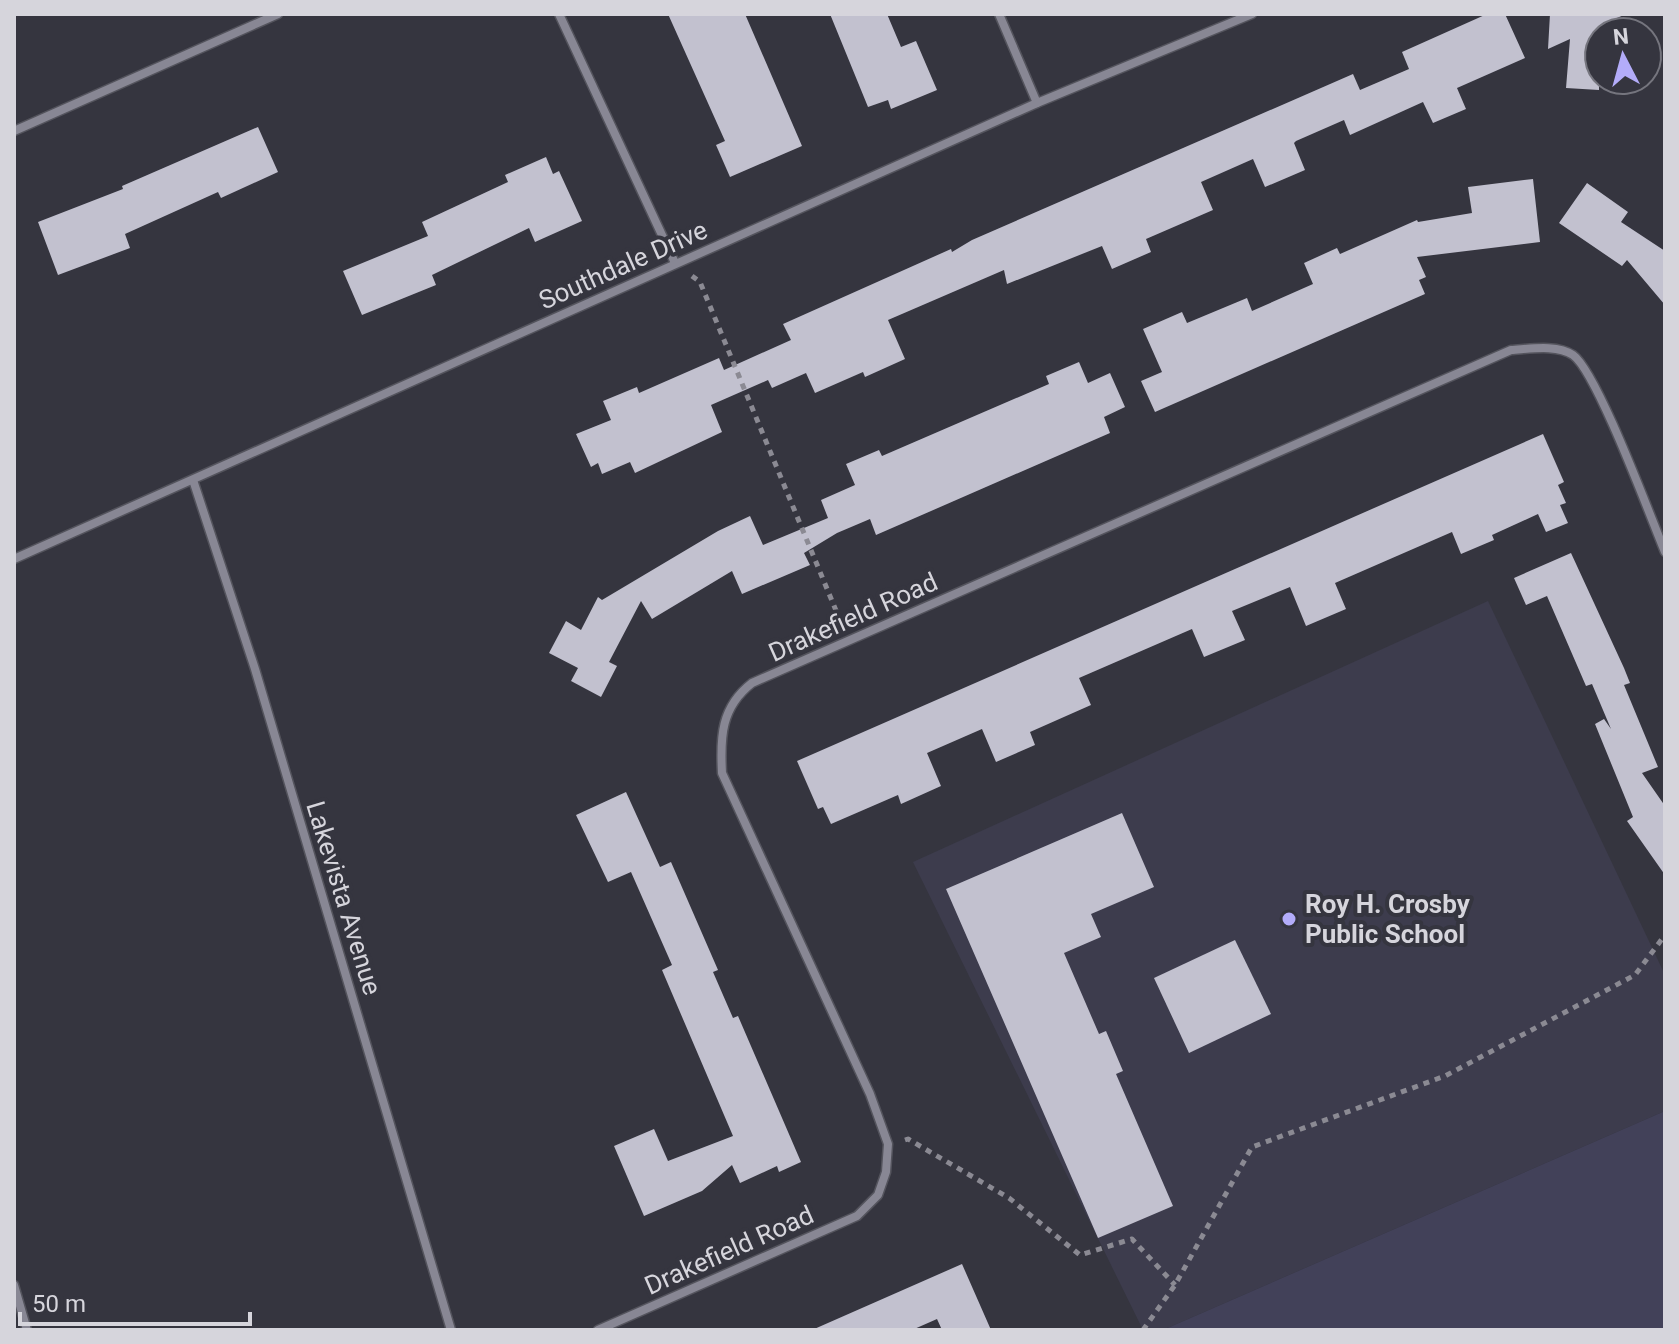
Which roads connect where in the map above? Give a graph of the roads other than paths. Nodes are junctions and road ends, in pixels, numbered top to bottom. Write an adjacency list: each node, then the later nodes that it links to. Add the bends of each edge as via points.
1 (278, 14): 6 (street)
2 (559, 14): 7 (street)
3 (999, 14): 5 (street)
4 (1252, 14): 5 (street, Southdale Drive)
5 (1037, 103): 7 (street, Southdale Drive)
6 (14, 131)
7 (675, 263): 8 (street, Southdale Drive)
8 (193, 480): 10 (street, Southdale Drive); 13 (street, Lakevista Avenue, via 255,669)
9 (1665, 552): 14 (street, Drakefield Road, via 1593,380 1572,354 1544,347 1511,350 752,683 739,693 723,722 722,773 870,1094 888,1144 886,1172 878,1195 857,1216)
10 (14, 559)
11 (14, 1285): 12 (street)
12 (27, 1330)
13 (451, 1330)
14 (598, 1330)

